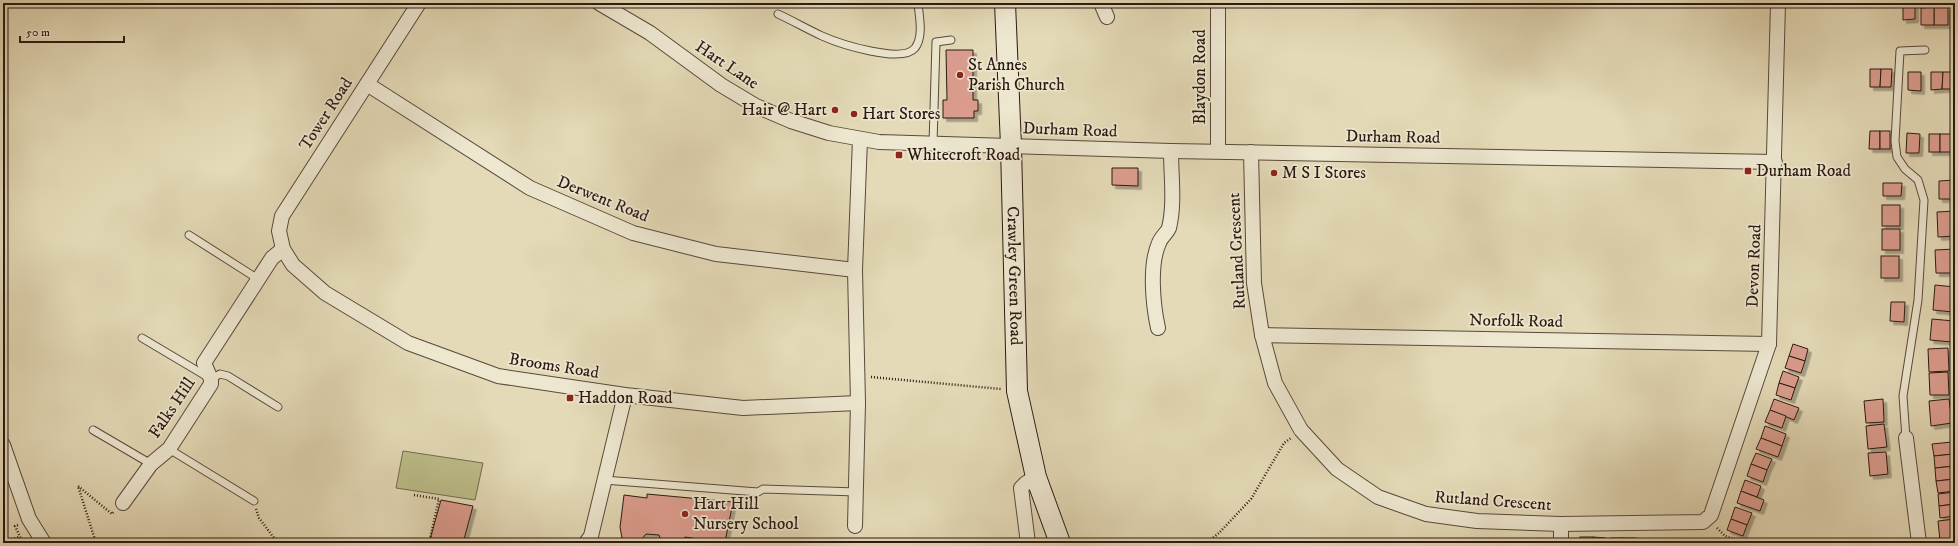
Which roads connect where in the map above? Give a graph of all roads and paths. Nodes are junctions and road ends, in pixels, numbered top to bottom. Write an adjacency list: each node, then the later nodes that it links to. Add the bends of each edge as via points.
1 (419, 3): 12 (street, Tower Road)
2 (599, 3): 13 (street, Hart Lane, via 650,33 721,85 756,106 808,127)
3 (918, 3): 8 (lane, via 920,38 915,48 904,54 870,51 823,36)
4 (1005, 3): 15 (street, Crawley Green Road)
5 (1101, 3): 9 (street)
6 (1218, 3): 17 (street, Blaydon Road)
7 (1778, 3): 19 (street, Devon Road)
8 (778, 14)
9 (1107, 17)
10 (951, 40): 14 (lane, via 936,42)
11 (1925, 50): 36 (lane, via 1900,51 1895,141 1897,157 1905,169 1918,180 1924,200 1918,300 1903,396)
12 (367, 84): 21 (street, Tower Road, via 282,216 279,231); 22 (street, Derwent Road, via 530,188 633,233 716,254)
13 (860, 139): 14 (street, Hart Lane); 22 (street)
14 (933, 144): 15 (street, Hart Lane)
15 (1011, 146): 16 (street, Durham Road); 30 (street, Crawley Green Road)
16 (1171, 151): 17 (street, Durham Road); 24 (street, via 1171,211 1168,229 1159,243 1153,280)
17 (1218, 151): 18 (street, Durham Road)
18 (1251, 152): 19 (street, Durham Road); 25 (street, Rutland Crescent, via 1254,283)
19 (1775, 162): 27 (street, Devon Road)
20 (189, 235): 23 (lane)
21 (283, 249): 23 (street, Falks Hill, via 272,258); 31 (street, Brooms Road, via 293,265 324,294 408,342 498,376)
22 (855, 270): 28 (street)
23 (258, 279): 29 (street, Falks Hill, via 204,363)
24 (1158, 328)
25 (1262, 335): 27 (street, Norfolk Road); 35 (street, Rutland Crescent, via 1275,383)
26 (142, 338): 29 (lane)
27 (1770, 344): 46 (street, Devon Road)
28 (857, 375): 30 (path); 32 (street)
29 (211, 379): 33 (lane, via 220,374 228,376); 38 (street, Falks Hill, via 211,384)
30 (1018, 391): 40 (street, Crawley Green Road)
31 (625, 395): 32 (street, Brooms Road, via 743,408); 41 (street)
32 (858, 403): 42 (street)
33 (278, 407)
34 (94, 430): 39 (lane)
35 (1301, 430): 47 (street, Rutland Crescent, via 1337,468 1378,496 1426,514 1477,521); 60 (path, via 1284,443 1251,499)
36 (1906, 438): 63 (street)
37 (3, 445): 53 (street, via 29,519)
38 (169, 449): 39 (street, Falks Hill); 44 (lane)
39 (151, 464): 45 (street, Falks Hill)
40 (1036, 477): 58 (street, via 1021,488); 59 (street, Crawley Green Road)
41 (604, 480): 42 (lane, via 758,492 763,489); 57 (street, via 591,536)
42 (857, 492): 49 (street)
43 (414, 495): 56 (path, via 439,499)
44 (254, 501): 55 (path, via 259,518 274,538)
45 (123, 503): 54 (path, via 112,514 78,486)
46 (1708, 519): 47 (street, Rutland Crescent, via 1698,523); 62 (path, via 1725,536)
47 (1561, 524): 61 (street)
48 (15, 526): 50 (path)
49 (855, 526)
50 (19, 537): 51 (path); 52 (path)
51 (3, 542)
52 (23, 543)
53 (44, 543)
54 (96, 543)
55 (286, 543)
56 (429, 543)
57 (586, 543)
58 (1028, 543)
59 (1060, 543)
60 (1206, 543)
61 (1561, 543)
62 (1748, 543)
63 (1919, 543)

